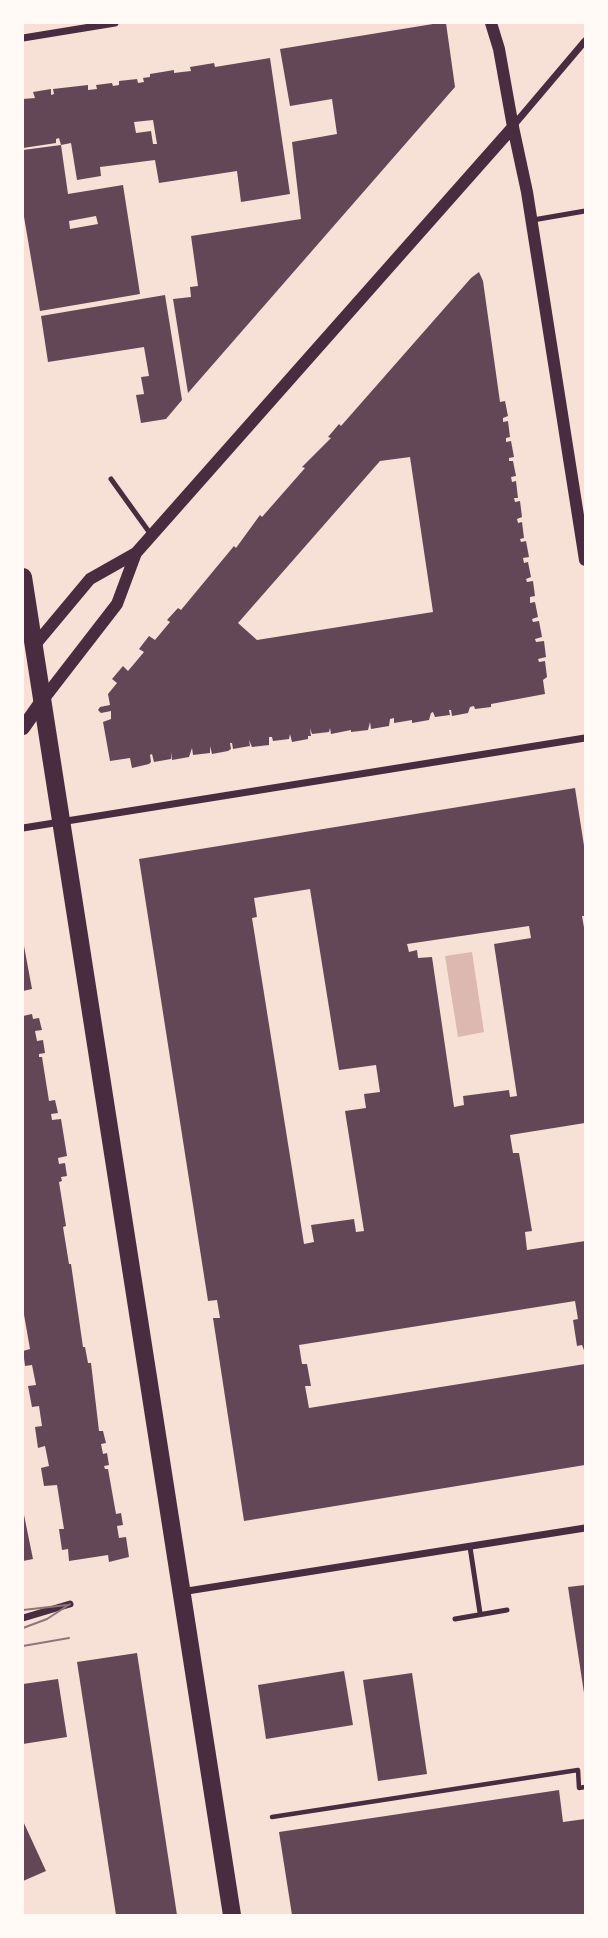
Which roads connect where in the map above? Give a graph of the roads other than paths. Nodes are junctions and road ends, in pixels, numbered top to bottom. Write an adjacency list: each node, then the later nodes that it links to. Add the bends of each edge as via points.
1 (115, 23): 4 (street)
2 (491, 23): 6 (street)
3 (502, 23): 6 (street)
4 (23, 38)
5 (585, 41): 7 (street)
6 (499, 49): 7 (street)
7 (513, 127): 9 (street); 11 (street)
8 (585, 211): 9 (lane)
9 (532, 220): 13 (street)
10 (111, 479): 11 (lane)
11 (152, 536): 12 (street)
12 (136, 553): 15 (street, via 90,579); 16 (street, via 117,604)
13 (585, 560)
14 (23, 577): 15 (main road)
15 (28, 652): 16 (main road)
16 (42, 701): 17 (main road); 19 (main road)
17 (23, 728)
18 (585, 737): 19 (street)
19 (61, 821): 20 (street); 23 (main road)
20 (23, 828)
21 (585, 1528): 22 (street)
22 (470, 1547): 23 (street); 26 (lane)
23 (181, 1592): 29 (main road)
24 (70, 1604): 27 (street)
25 (507, 1610): 26 (lane)
26 (480, 1613): 28 (lane)
27 (23, 1618)
28 (455, 1619)
29 (232, 1915)

